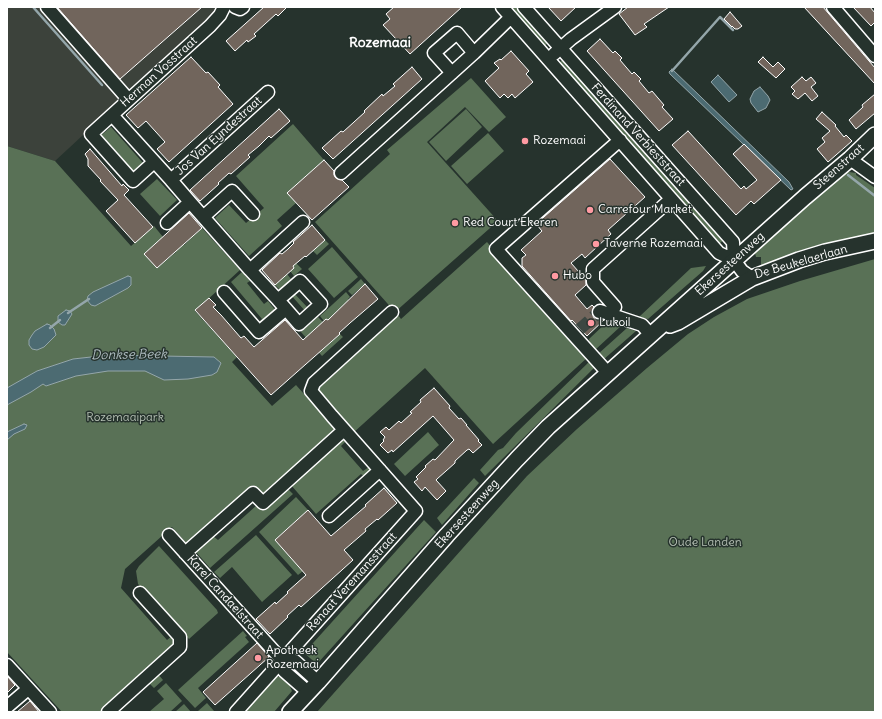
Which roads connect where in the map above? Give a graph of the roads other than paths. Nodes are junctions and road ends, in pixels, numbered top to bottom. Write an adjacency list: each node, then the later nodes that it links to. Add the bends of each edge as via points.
1 (46, 7): 16 (street)
2 (224, 7): 16 (street, Herman Vosstraat, via 210,26)
3 (235, 7): 4 (street, via 240,10)
4 (243, 7)
5 (502, 7): 9 (street, Ferdinand Verbieststraat)
6 (524, 7): 10 (street, Ferdinand Verbieststraat)
7 (615, 7): 10 (street)
8 (833, 7): 12 (street)
9 (511, 17): 11 (street); 13 (street, Ferdinand Verbieststraat)
10 (560, 48): 13 (street); 33 (street, Ferdinand Verbieststraat, via 733,242)
11 (474, 53): 14 (street); 14 (street, via 456,33 434,53)
12 (875, 56)
13 (548, 59): 19 (street, Ferdinand Verbieststraat)
14 (452, 73): 22 (street)
15 (268, 92): 24 (street, Jos Van Eyndestraat)
16 (128, 99): 17 (street, Herman Vosstraat)
17 (112, 115): 21 (street); 21 (street, Herman Vosstraat, via 91,134 133,181)
18 (875, 135): 20 (main road, Steenstraat)
19 (620, 140): 25 (street, Ferdinand Verbieststraat); 39 (street, via 496,249 577,332)
20 (850, 159): 23 (street); 26 (main road, Steenstraat)
21 (154, 162): 24 (street)
22 (341, 173)
23 (875, 177)
24 (170, 180): 27 (street)
25 (671, 199): 33 (street, Ferdinand Verbieststraat, via 719,253); 38 (street, via 593,269 593,282 615,307 603,313 642,325)
26 (803, 199): 33 (main road, Ekersesteenweg)
27 (190, 202): 29 (street); 31 (street)
28 (253, 214): 29 (street, via 232,191)
29 (203, 217): 34 (street)
30 (303, 222): 34 (street)
31 (167, 223)
32 (875, 241): 35 (main road, De Beukelaerlaan, via 806,258)
33 (734, 260): 35 (street, De Beukelaerlaan, via 742,271); 38 (main road, Ekersesteenweg)
34 (250, 270): 36 (street, via 282,305 259,332)
35 (752, 278): 38 (main road, Ekersesteenweg, via 678,322)
36 (224, 292)
37 (392, 312): 40 (street, Renaat Veremansstraat, via 312,387 313,395)
38 (655, 332): 39 (main road, Ekersesteenweg)
39 (608, 373): 48 (main road, Ekersesteenweg, via 517,459)
40 (344, 430): 41 (street, Renaat Veremansstraat); 44 (street, via 263,503 253,493)
41 (380, 470): 42 (street); 46 (street, Renaat Veremansstraat, via 416,511)
42 (329, 516)
43 (169, 535): 44 (street, Karel Candaelstraat)
44 (185, 553): 46 (street, Karel Candaelstraat)
45 (140, 593): 52 (street, via 180,636 180,647)
46 (282, 660): 48 (street, via 295,661); 53 (street, Renaat Veremansstraat)
47 (7, 665): 49 (street)
48 (313, 687): 54 (main road, Ekersesteenweg)
49 (28, 688): 50 (street); 51 (street)
50 (7, 707)
51 (50, 712)
52 (108, 712)
53 (236, 712)
54 (290, 712)

